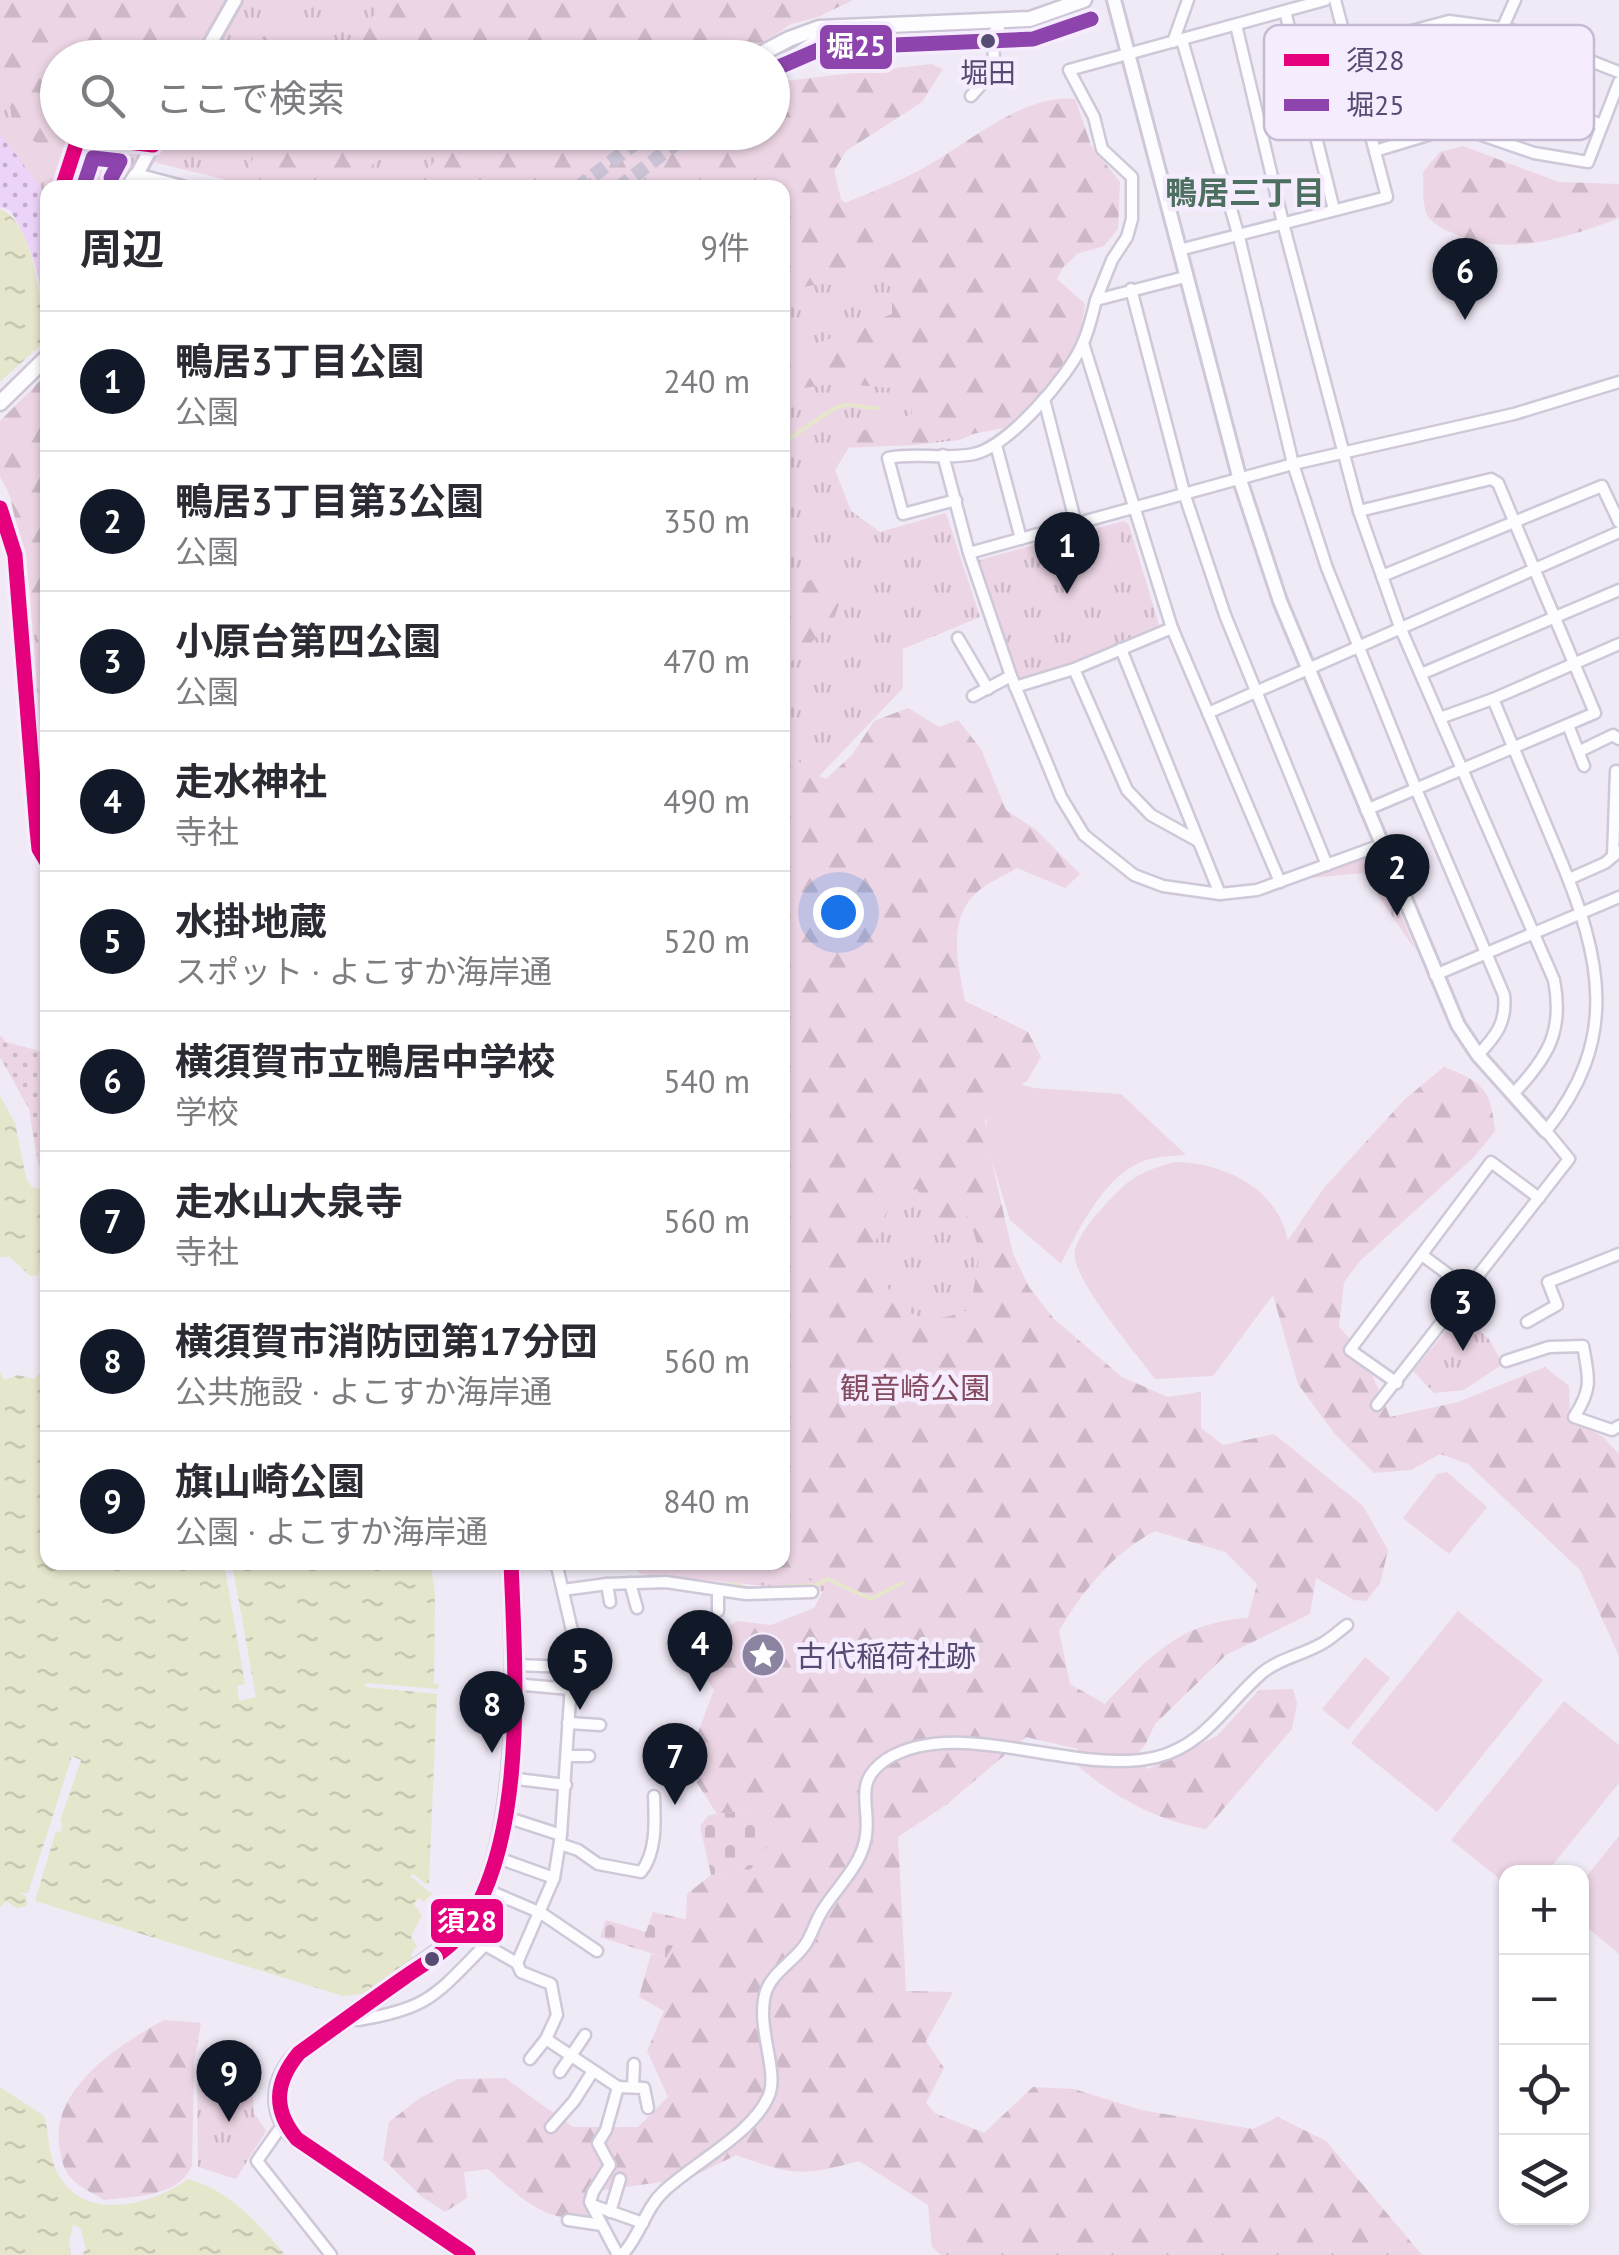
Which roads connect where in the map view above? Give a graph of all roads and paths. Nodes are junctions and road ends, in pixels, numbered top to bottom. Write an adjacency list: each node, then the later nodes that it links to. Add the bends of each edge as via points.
1 (235, 0): 17 (street)
2 (1084, 0): 9 (main road, via 1030,19)
3 (1114, 0): 20 (street)
4 (1188, 0): 19 (street)
5 (1326, 0): 8 (street)
6 (1334, 0): 13 (street)
7 (1514, 0): 16 (street)
8 (1285, 11): 11 (street); 12 (street)
9 (998, 21): 10 (main road); 25 (street, via 992,34 995,69)
10 (880, 24): 18 (main road, via 818,28); 21 (main road, via 816,42)
11 (1236, 25): 19 (street); 36 (street)
12 (1288, 25)
13 (1341, 25)
14 (1434, 25): 15 (street)
15 (1482, 25)
16 (1507, 25)
17 (212, 40)
18 (790, 41)
19 (1177, 41): 20 (street); 37 (street)
20 (1128, 54): 38 (street); 41 (street, via 1070,70 1094,116 1102,150 1132,177 1132,219)
21 (790, 59)
22 (1594, 62): 23 (street)
23 (1619, 72)
24 (1619, 82): 27 (street)
25 (971, 96)
26 (1594, 123): 27 (street)
27 (1602, 126): 31 (street, via 1588,162)
28 (1317, 140): 35 (street)
29 (1372, 140): 33 (street)
30 (1410, 140): 33 (street)
31 (1496, 140)
32 (150, 150): 34 (street)
33 (1375, 150): 35 (street, via 1387,197)
34 (133, 180)
35 (1334, 210): 36 (street)
36 (1283, 223): 37 (street); 48 (street)
37 (1239, 237): 38 (street); 50 (street)
38 (1179, 250): 39 (street)
39 (1184, 278): 40 (street); 51 (street)
40 (1131, 290): 41 (street); 52 (street)
41 (1096, 300): 42 (street)
42 (1084, 343): 45 (street); 55 (street)
43 (40, 364): 46 (main road)
44 (1619, 382): 48 (street, via 1514,414)
45 (1044, 399): 47 (street); 58 (street)
46 (0, 403)
47 (996, 445): 49 (street); 61 (street)
48 (1344, 452): 50 (street); 56 (street)
49 (943, 456): 53 (street); 53 (street, via 888,458 903,514)
50 (1292, 464): 51 (street); 71 (street)
51 (1240, 480): 52 (street); 75 (street)
52 (1185, 496): 55 (street); 79 (street)
53 (956, 500): 62 (street)
54 (0, 508): 95 (main road, via 15,555)
55 (1132, 509): 58 (street); 68 (street)
56 (1359, 510): 59 (street, via 1491,479); 64 (street)
57 (1619, 522): 59 (street, via 1602,486)
58 (1076, 524): 61 (street)
59 (1515, 524): 63 (street); 64 (street)
60 (1619, 532): 63 (street)
61 (1021, 540): 62 (street)
62 (969, 554): 77 (street)
63 (1534, 569): 66 (street); 67 (street)
64 (1382, 576): 67 (street)
65 (1619, 590): 66 (street)
66 (1554, 618): 73 (street); 76 (street)
67 (1400, 626): 71 (street); 76 (street)
68 (1172, 628): 72 (street); 82 (street)
69 (958, 638): 78 (street)
70 (1619, 644): 73 (street)
71 (1357, 646): 75 (street); 91 (street)
72 (1121, 650): 74 (street); 93 (street)
73 (1574, 664): 81 (street); 84 (street, via 1594,714)
74 (1074, 669): 77 (street); 93 (street, via 1127,790 1151,815)
75 (1306, 669): 79 (street); 92 (street)
76 (1420, 674): 83 (street)
77 (1013, 682): 78 (street); 100 (street, via 1084,835 1134,874 1163,886)
78 (988, 689): 80 (street)
79 (1254, 692): 82 (street); 97 (street)
80 (973, 696)
81 (1493, 699): 83 (street); 86 (street)
82 (1208, 713): 99 (street)
83 (1440, 718): 89 (street)
84 (1568, 725): 86 (street); 87 (street)
85 (1619, 738): 87 (street)
86 (1514, 748): 89 (street); 98 (street)
87 (1580, 750): 88 (street)
88 (1584, 766)
89 (1461, 770): 91 (street); 103 (street)
90 (1616, 771): 96 (street)
91 (1416, 789): 92 (street); 104 (street)
92 (1366, 810): 94 (street)
93 (1198, 841): 100 (street)
94 (1381, 846): 97 (street); 105 (street)
95 (40, 851)
96 (1616, 854): 98 (street)
97 (1327, 865): 99 (street)
98 (1569, 879): 102 (street)
99 (1280, 882): 100 (street)
100 (1220, 894)
101 (1619, 897): 102 (street)
102 (1582, 913): 103 (street); 108 (street, via 1603,968 1606,1022 1586,1086)
103 (1535, 934): 104 (street); 107 (street, via 1554,980 1556,1028 1539,1067)
104 (1486, 954): 105 (street); 106 (street, via 1506,1011)
105 (1435, 975): 106 (street)
106 (1478, 1054): 107 (street)
107 (1514, 1093): 108 (street)
108 (1546, 1130): 109 (street, via 1568,1160)
109 (1540, 1198): 110 (street, via 1491,1162); 112 (street)
110 (1422, 1254): 112 (street); 115 (street, via 1350,1350)
111 (1619, 1254): 113 (street, via 1548,1282 1558,1305)
112 (1468, 1289): 115 (street)
113 (1527, 1322)
114 (1506, 1360): 117 (street, via 1549,1347 1583,1346 1590,1384 1574,1417 1612,1430)
115 (1397, 1383): 116 (street)
116 (1378, 1405)
117 (1619, 1426)
118 (511, 1570): 130 (highway)
119 (558, 1570): 122 (street)
120 (630, 1583): 121 (street); 123 (street); 126 (street)
121 (607, 1584): 122 (street); 125 (street)
122 (563, 1590): 129 (street, via 574,1639)
123 (718, 1591): 124 (street); 127 (street)
124 (812, 1592)
125 (610, 1602)
126 (638, 1608)
127 (718, 1611)
128 (1347, 1625): 168 (street, via 1278,1662 1200,1736 1157,1757 1105,1761 943,1742 885,1760 862,1797 868,1818 855,1866 765,1996 770,2094 761,2110 660,2194)
129 (572, 1667): 130 (street); 131 (street)
130 (514, 1675): 131 (street); 136 (highway)
131 (570, 1689): 132 (street)
132 (568, 1723): 133 (street); 134 (street)
133 (600, 1725)
134 (567, 1756): 135 (street); 137 (street)
135 (590, 1756)
136 (508, 1778): 137 (street); 139 (highway)
137 (566, 1785): 140 (street)
138 (654, 1796): 140 (street, via 649,1861 641,1872 598,1864)
139 (506, 1817): 140 (street); 141 (highway)
140 (561, 1840): 142 (street)
141 (498, 1858): 142 (street); 143 (highway)
142 (554, 1878): 144 (street)
143 (485, 1889): 144 (street); 145 (highway)
144 (541, 1913): 147 (street); 148 (street)
145 (462, 1932): 146 (street); 149 (highway)
146 (484, 1946): 148 (street); 149 (street, via 434,1996 401,2013 358,2020)
147 (597, 1951)
148 (517, 1962): 151 (street, via 521,1972 550,1984 556,2015)
149 (351, 2015): 160 (highway, via 282,2073 276,2099)
150 (585, 2035): 152 (street)
151 (546, 2038): 152 (street); 153 (street)
152 (573, 2056): 155 (street); 156 (street)
153 (530, 2060)
154 (634, 2064): 158 (street)
155 (593, 2071): 157 (street); 161 (street)
156 (560, 2072)
157 (618, 2088): 158 (street); 163 (street, via 598,2144)
158 (633, 2088): 159 (street, via 644,2088)
159 (648, 2108)
160 (285, 2126): 170 (street, via 257,2161); 171 (highway, via 315,2154)
161 (551, 2127)
162 (621, 2156): 163 (street)
163 (610, 2165): 165 (street)
164 (620, 2179): 166 (street)
165 (591, 2205): 166 (street); 169 (street)
166 (610, 2212): 168 (street)
167 (568, 2220): 169 (street)
168 (643, 2224): 172 (street)
169 (602, 2225): 172 (street)
170 (331, 2255)
171 (468, 2255)
172 (620, 2255)

